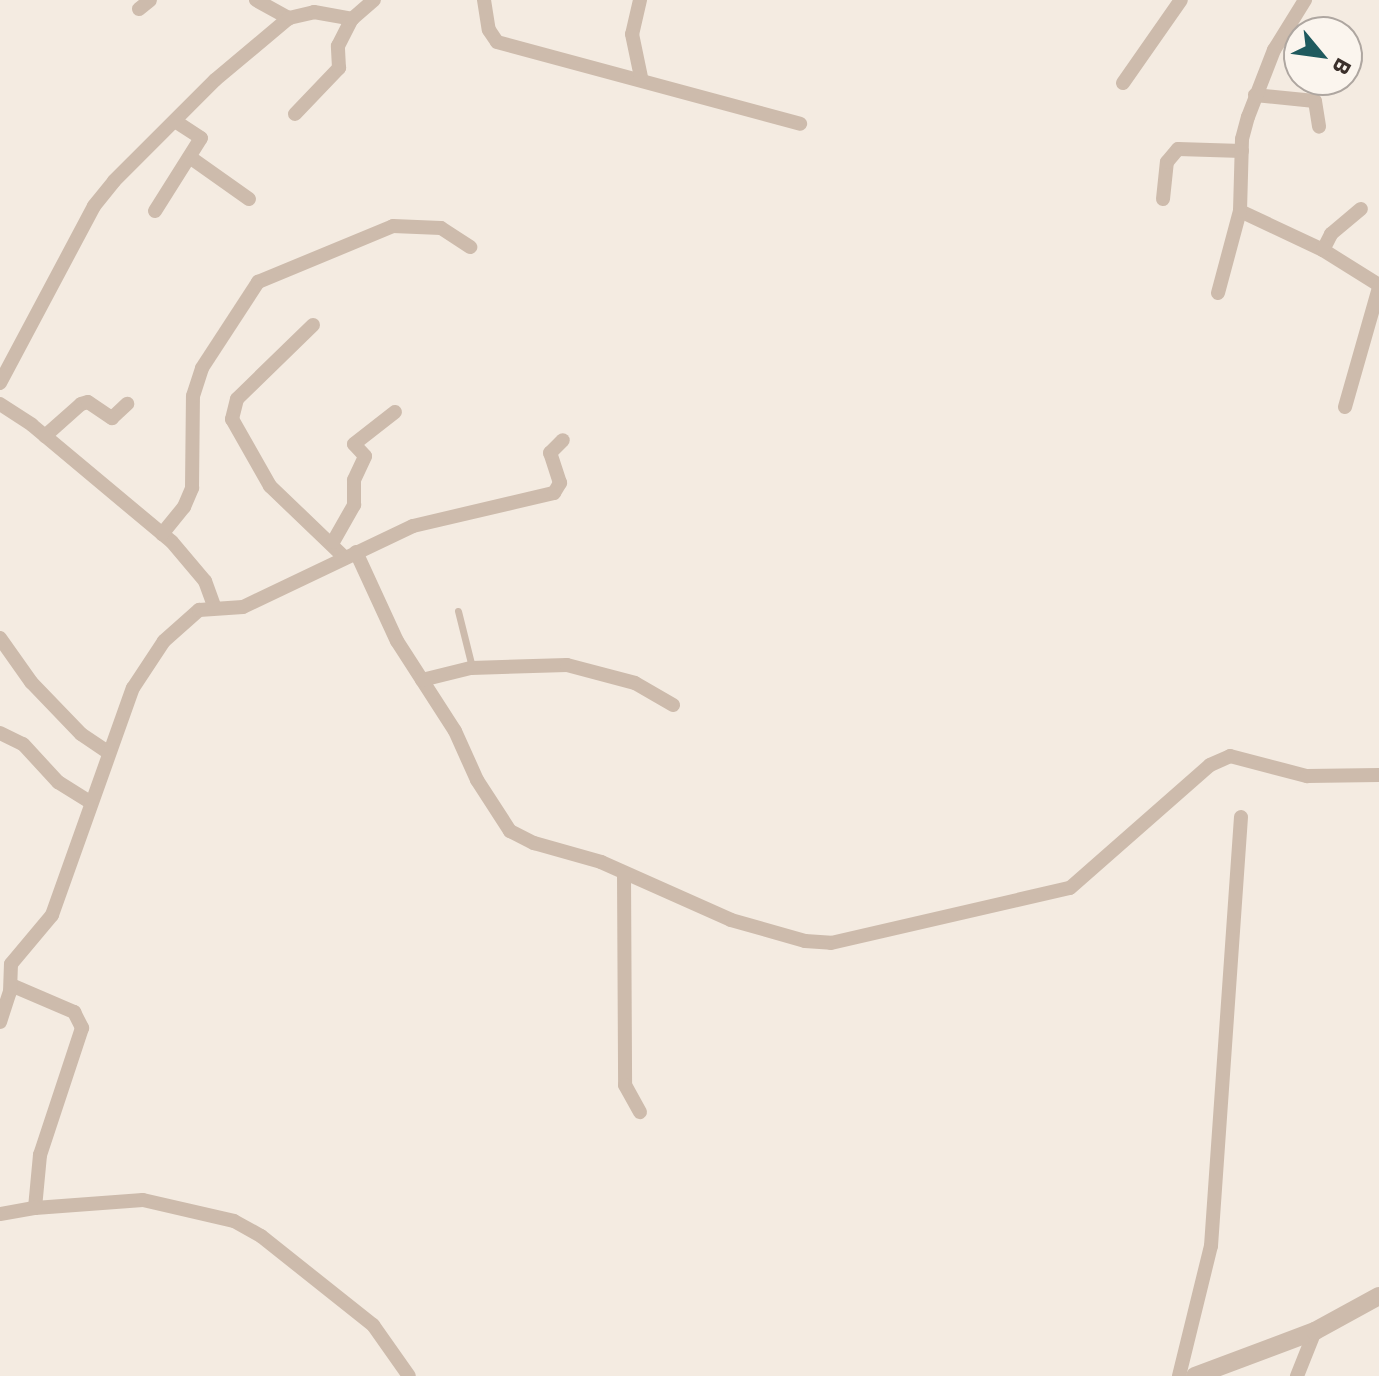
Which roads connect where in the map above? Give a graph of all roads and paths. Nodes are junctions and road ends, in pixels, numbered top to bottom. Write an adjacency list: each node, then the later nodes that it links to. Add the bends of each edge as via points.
1 (256, 0): 7 (street)
2 (374, 0): 8 (street)
3 (484, 0): 9 (street, via 491,38 497,42)
4 (640, 0): 9 (street, via 632,34)
5 (1181, 0): 10 (street)
6 (1305, 0): 11 (street, via 1284,29)
7 (289, 18): 8 (street, via 314,12); 13 (street, via 215,80)
8 (352, 19): 12 (street, via 338,46 339,68)
9 (641, 77): 14 (street, via 680,93)
10 (1123, 83)
11 (1255, 95): 15 (street, via 1315,101); 16 (street)
12 (295, 114)
13 (176, 122): 17 (street, via 201,138); 28 (street, via 102,193)
14 (800, 124)
15 (1319, 127)
16 (1242, 151): 19 (street, via 1178,149 1167,162); 22 (street)
17 (191, 158): 18 (street); 21 (street)
18 (249, 199)
19 (1163, 199)
20 (1361, 209): 24 (street, via 1331,234)
21 (155, 211)
22 (1240, 211): 24 (street); 26 (street)
23 (470, 247): 35 (street, via 441,228 393,226 258,282 202,368 193,396 192,488)
24 (1323, 250): 25 (street)
25 (1379, 286): 31 (street)
26 (1218, 293)
27 (313, 325): 36 (street, via 237,399 232,419 270,486)
28 (0, 383)
29 (0, 404): 33 (street)
30 (127, 404): 33 (street, via 112,418 88,402 81,404)
31 (1345, 407)
32 (395, 412): 36 (street, via 354,444 365,456 354,480 354,505)
33 (45, 436): 35 (street)
34 (563, 440): 37 (street, via 550,453 560,483 554,493 413,526)
35 (162, 534): 38 (street, via 205,581)
36 (333, 542): 37 (street)
37 (351, 555): 38 (street, via 243,607); 42 (street)
38 (214, 606): 45 (street, via 190,616 151,657)
39 (458, 611): 41 (lane)
40 (0, 638): 45 (street, via 31,682 81,734)
41 (473, 668): 42 (street); 43 (street, via 581,667 635,683)
42 (422, 680): 49 (street, via 510,831)
43 (673, 705)
44 (0, 733): 47 (street, via 23,744 58,782)
45 (108, 752): 47 (street)
46 (1379, 775): 49 (street, via 1307,776 1251,759 1219,760 1070,888 831,943 731,920)
47 (90, 802): 50 (street, via 52,915 11,964)
48 (1241, 817): 58 (street, via 1211,1246)
49 (624, 874): 52 (street, via 625,1085)
50 (7, 981): 51 (street); 53 (street, via 74,1012 82,1028 40,1155)
51 (0, 1022)
52 (640, 1112)
53 (35, 1208): 54 (street); 57 (street, via 143,1200 234,1221 261,1236 373,1325)
54 (0, 1214)
55 (1379, 1296): 56 (street)
56 (1315, 1331): 59 (street); 60 (street)
57 (409, 1376)
58 (1179, 1376)
59 (1195, 1376)
60 (1297, 1376)

